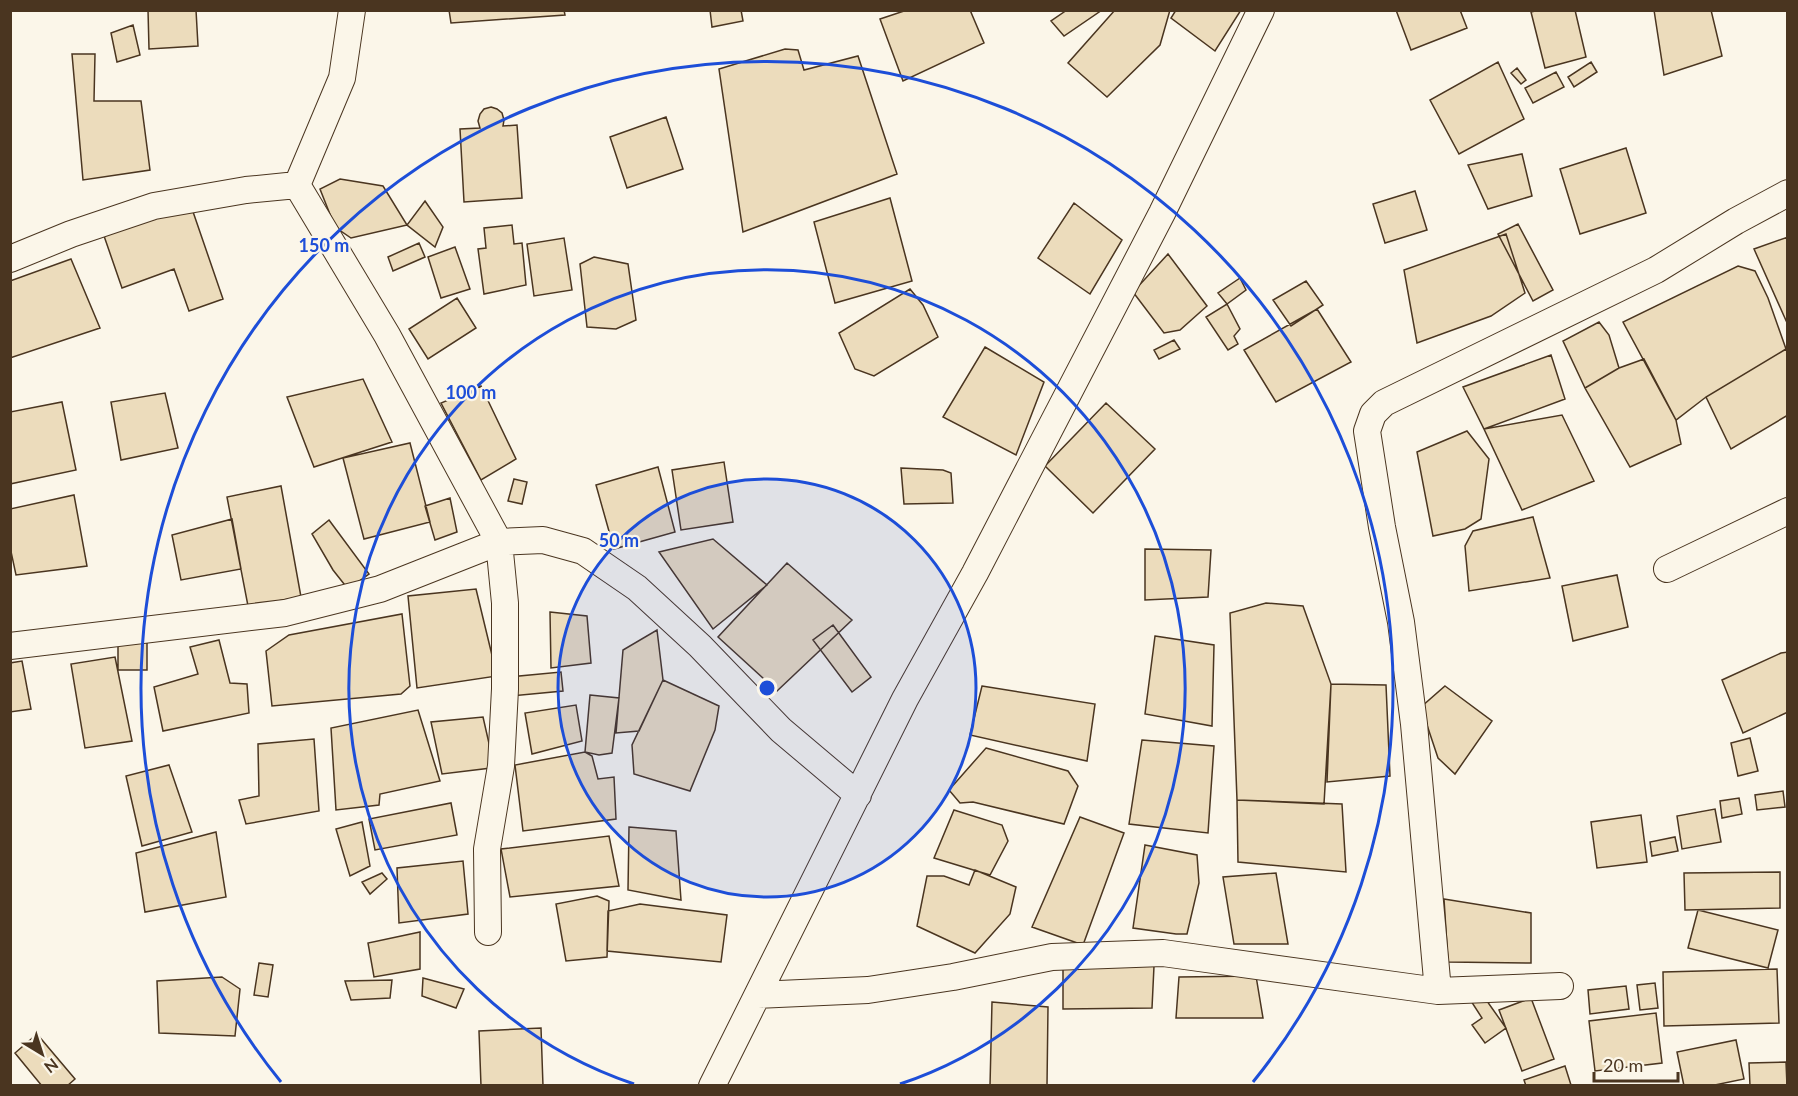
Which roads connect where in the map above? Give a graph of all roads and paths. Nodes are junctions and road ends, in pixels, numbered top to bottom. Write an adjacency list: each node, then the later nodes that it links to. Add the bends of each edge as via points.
1 (352, 10): 3 (street, via 342,78)
2 (1261, 10): 10 (street, via 1162,213)
3 (297, 185): 5 (street, via 154,206); 7 (street, via 387,335)
4 (1788, 193): 13 (street, via 1656,270 1384,403 1373,414 1367,431 1401,622 1414,724)
5 (10, 259)
6 (1788, 511): 8 (street)
7 (499, 542): 9 (street, via 380,589 285,614); 10 (street, via 543,540 583,551 637,588 781,730); 11 (street, via 505,603 505,689 501,766 487,849)
8 (1667, 569)
9 (10, 646)
10 (858, 795): 14 (street)
11 (488, 932)
12 (1560, 986): 13 (street)
13 (1438, 991): 14 (street, via 1163,953 1052,957 868,990)
14 (758, 995): 15 (street)
15 (712, 1086)

